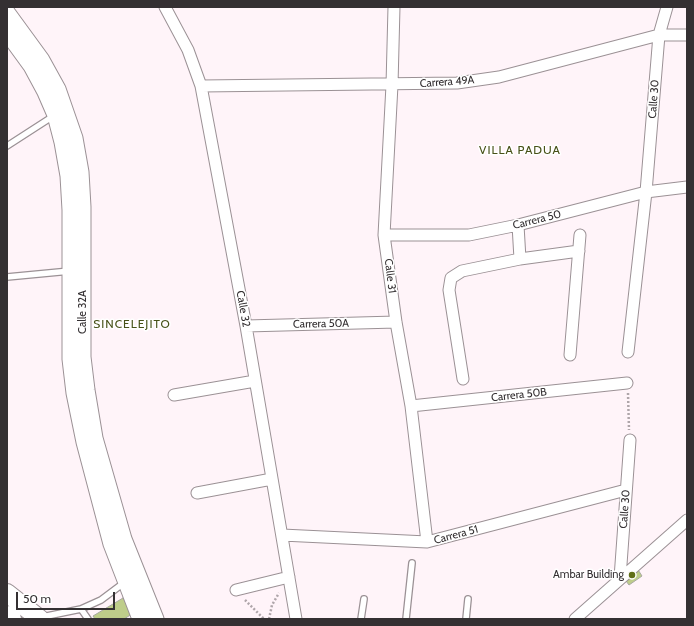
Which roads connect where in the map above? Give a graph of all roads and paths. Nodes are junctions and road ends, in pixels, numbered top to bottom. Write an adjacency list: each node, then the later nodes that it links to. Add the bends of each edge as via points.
1 (165, 7): 9 (street, Calle 32, via 188,50)
2 (394, 7): 8 (street, Calle 31)
3 (667, 7): 6 (street, Calle 30)
4 (7, 12): 51 (main road, Calle 32A, via 45,66 67,111 75,138 82,172 83,358 95,438 124,539)
5 (7, 33): 10 (main road, Calle 32A, via 31,66)
6 (659, 35): 7 (street, Carrera 49A); 8 (street, Carrera 49A, via 498,77 457,83); 13 (street, Calle 30)
7 (687, 35)
8 (392, 85): 9 (street, Carrera 49A); 15 (street, Calle 31)
9 (201, 86): 22 (street, Calle 32)
10 (55, 115): 11 (lane); 19 (main road, Calle 32A, via 68,176)
11 (7, 146)
12 (687, 187): 13 (street, Carrera 50)
13 (646, 192): 14 (street, Carrera 50); 23 (street, Calle 30)
14 (518, 225): 15 (street, Carrera 50, via 469,235); 18 (street)
15 (384, 235): 21 (street, Calle 31)
16 (580, 235): 17 (street)
17 (579, 251): 18 (street); 24 (street)
18 (520, 259): 25 (street, via 462,271 451,278 449,290)
19 (70, 271): 20 (lane); 40 (main road, Calle 32A, via 70,359 74,393 111,544)
20 (7, 277)
21 (396, 322): 22 (street, Carrera 50A); 29 (street, Calle 31)
22 (246, 326): 26 (street, Calle 32)
23 (628, 352)
24 (570, 355)
25 (463, 379)
26 (256, 381): 28 (street); 31 (street, Calle 32)
27 (628, 383): 29 (street, Carrera 50B)
28 (174, 395)
29 (410, 406): 36 (street, Calle 31)
30 (630, 440): 32 (street, Calle 30)
31 (272, 479): 33 (street); 35 (street, Calle 32)
32 (626, 490): 36 (street, Carrera 51); 39 (street, Calle 30)
33 (197, 493)
34 (687, 520): 39 (street)
35 (282, 535): 36 (street, Carrera 51); 38 (street, Calle 32)
36 (427, 542)
37 (412, 563): 56 (lane)
38 (289, 577): 41 (street); 53 (path, via 272,605); 54 (street, Calle 32)
39 (620, 578): 58 (street)
40 (125, 582): 45 (lane, via 101,600); 50 (main road, Calle 32A)
41 (236, 590): 52 (path)
42 (7, 593): 48 (highway)
43 (364, 599): 55 (lane)
44 (468, 599): 57 (lane)
45 (81, 609): 48 (lane); 49 (lane)
46 (7, 615): 47 (highway)
47 (12, 619)
48 (37, 619)
49 (88, 619)
50 (140, 619)
51 (156, 619)
52 (264, 619)
53 (270, 619)
54 (296, 619)
55 (361, 619)
56 (406, 619)
57 (466, 619)
58 (575, 619)

